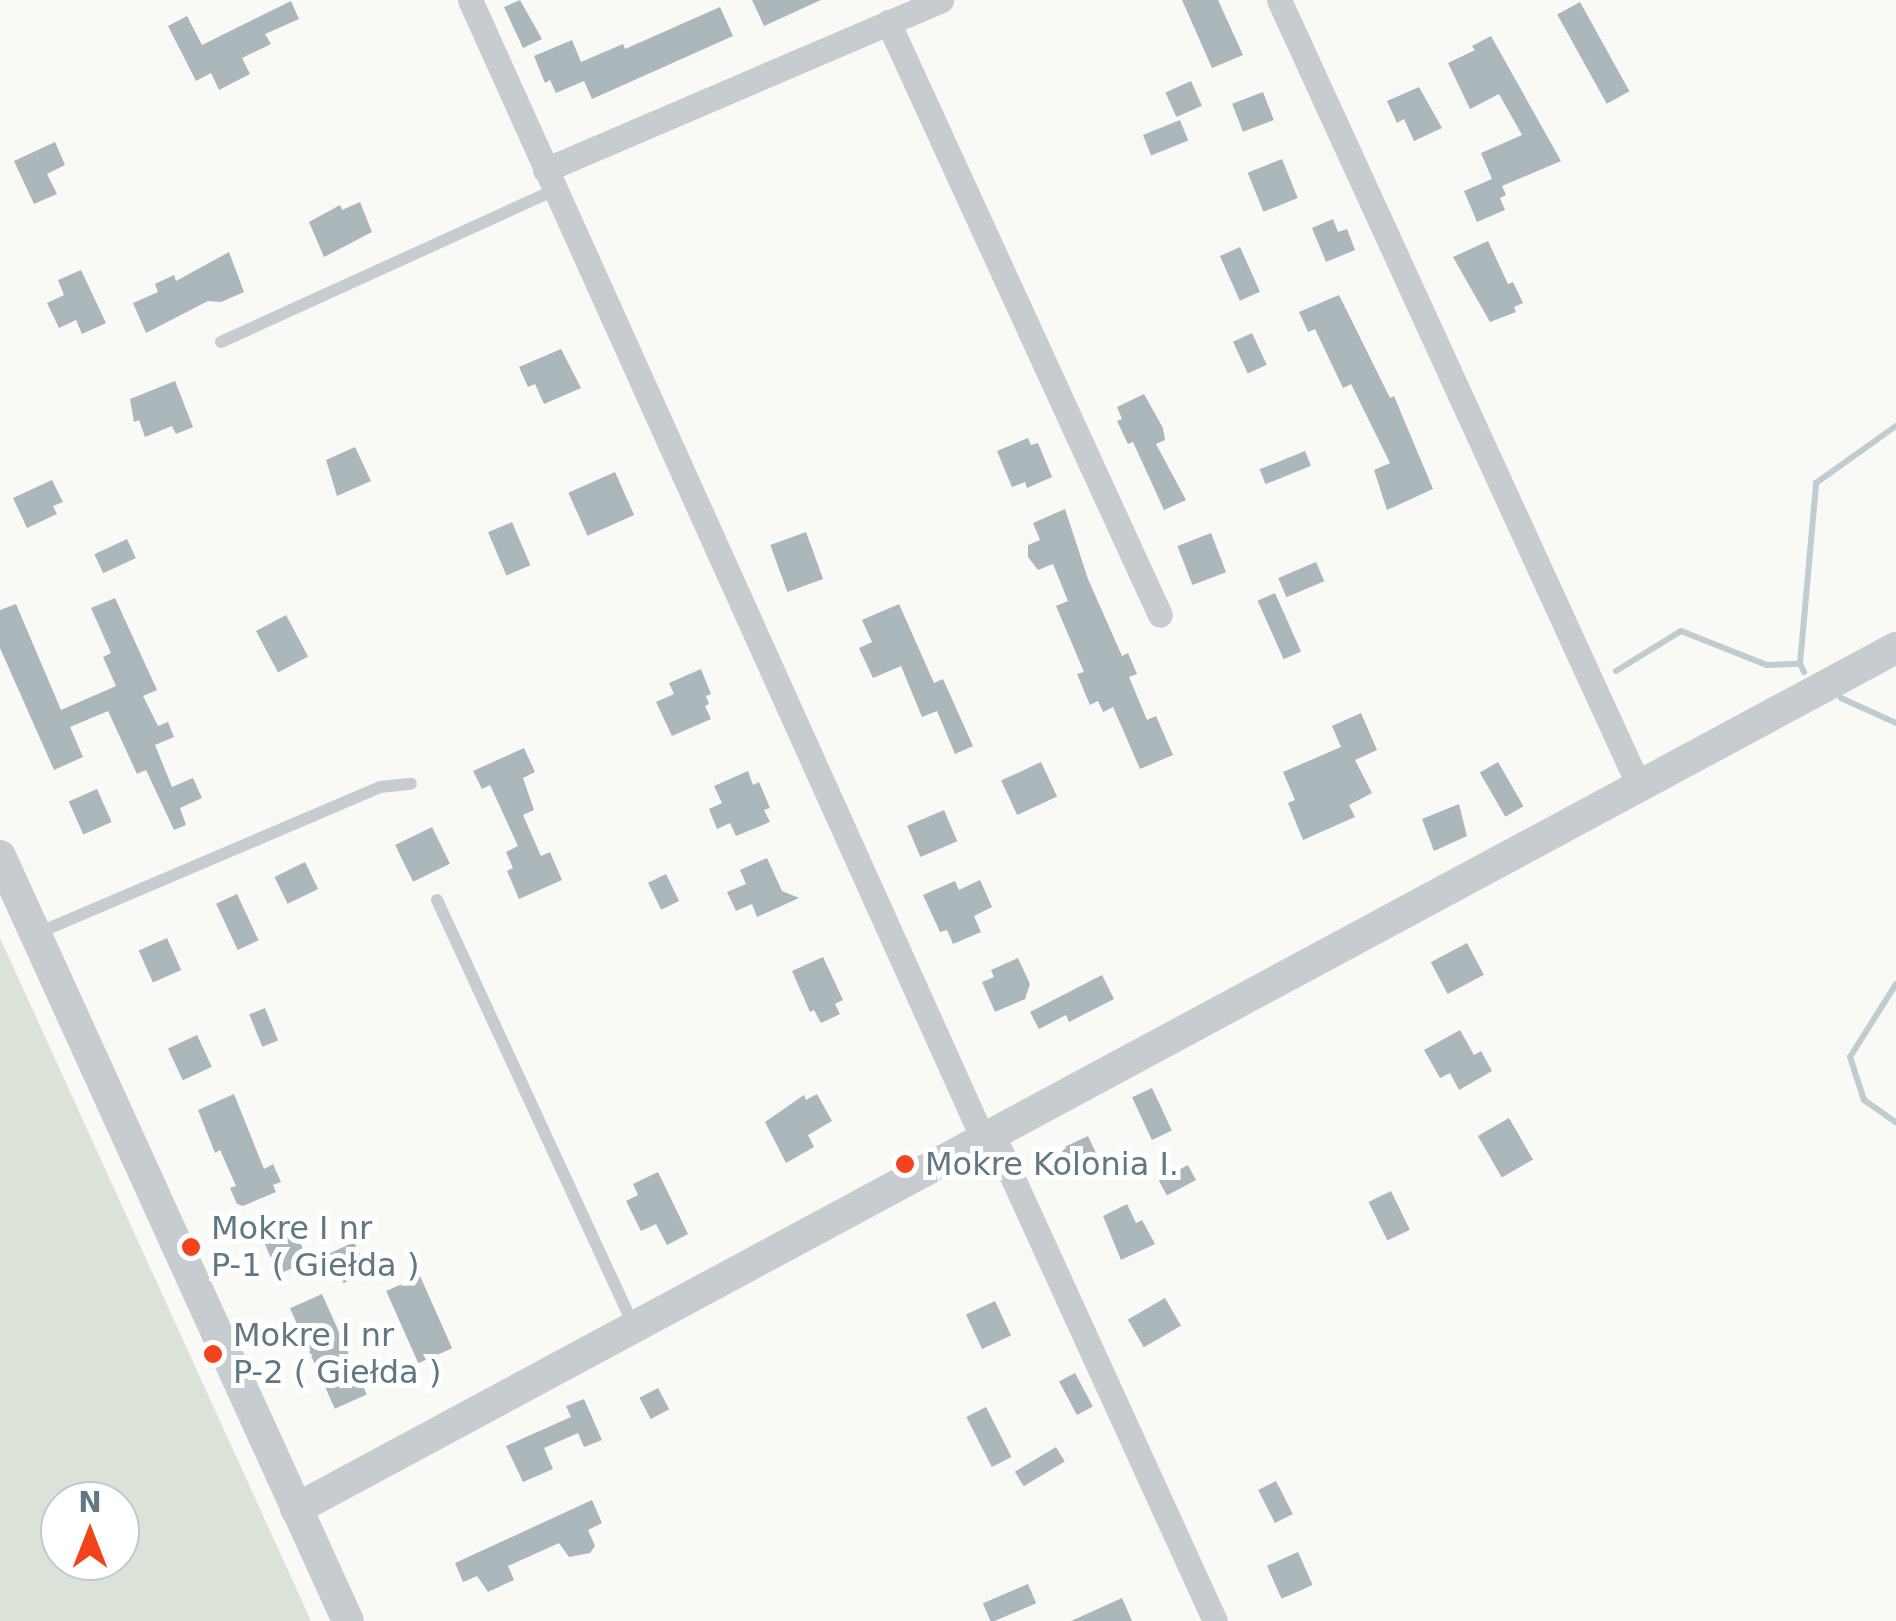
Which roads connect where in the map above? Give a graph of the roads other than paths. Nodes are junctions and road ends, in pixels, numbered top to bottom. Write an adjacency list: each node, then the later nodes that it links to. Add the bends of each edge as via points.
1 (470, 0): 5 (street)
2 (941, 0): 4 (street)
3 (1279, 0): 10 (street)
4 (888, 22): 5 (street); 7 (street)
5 (550, 180): 6 (lane); 14 (street)
6 (222, 342)
7 (1160, 616)
8 (1896, 648): 10 (street)
9 (411, 784): 13 (lane, via 380,787)
10 (1640, 788): 14 (street)
11 (0, 856): 13 (street)
12 (437, 900): 15 (lane)
13 (36, 934): 16 (street)
14 (989, 1139): 15 (street); 18 (street)
15 (636, 1328): 16 (street)
16 (296, 1509): 17 (street)
17 (348, 1621)
18 (1215, 1621)

